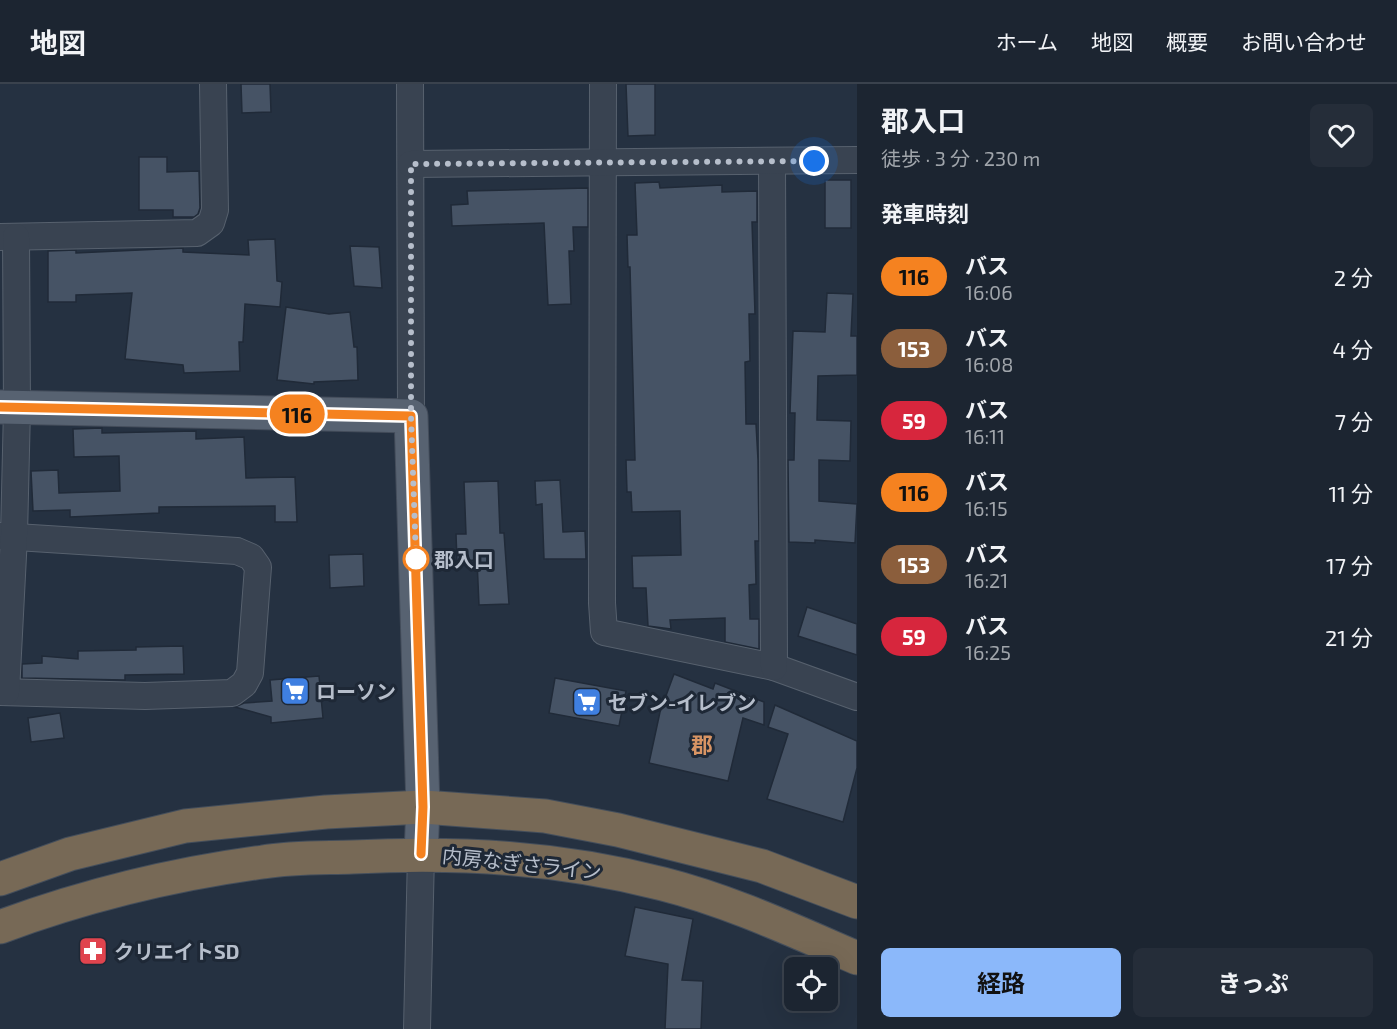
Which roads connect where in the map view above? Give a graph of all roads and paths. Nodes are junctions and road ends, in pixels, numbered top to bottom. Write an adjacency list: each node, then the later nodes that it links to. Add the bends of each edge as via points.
1 (213, 84): 8 (street, via 215,210 211,223 197,232)
2 (410, 84): 7 (street)
3 (603, 84): 6 (street)
4 (857, 160): 5 (street)
5 (772, 161): 6 (street); 12 (street)
6 (604, 163): 7 (street); 12 (street, via 604,632)
7 (411, 164): 10 (street)
8 (8, 237): 9 (street)
9 (8, 408): 10 (main road); 11 (street)
10 (411, 416): 15 (main road)
11 (7, 536): 13 (street); 13 (street, via 237,551 251,556 258,567 250,673 232,693 145,696)
12 (774, 667): 14 (street)
13 (3, 692)
14 (857, 696)
15 (423, 807): 16 (main road); 17 (highway, via 185,826 70,854); 18 (highway, via 545,816 618,830 762,866)
16 (421, 854): 19 (highway, 内房なぎさライン, via 254,863 146,882); 20 (highway, 内房なぎさライン, via 493,856 583,866 665,884 746,911); 21 (street)
17 (0, 879)
18 (857, 902)
19 (0, 927)
20 (857, 958)
21 (417, 1029)

